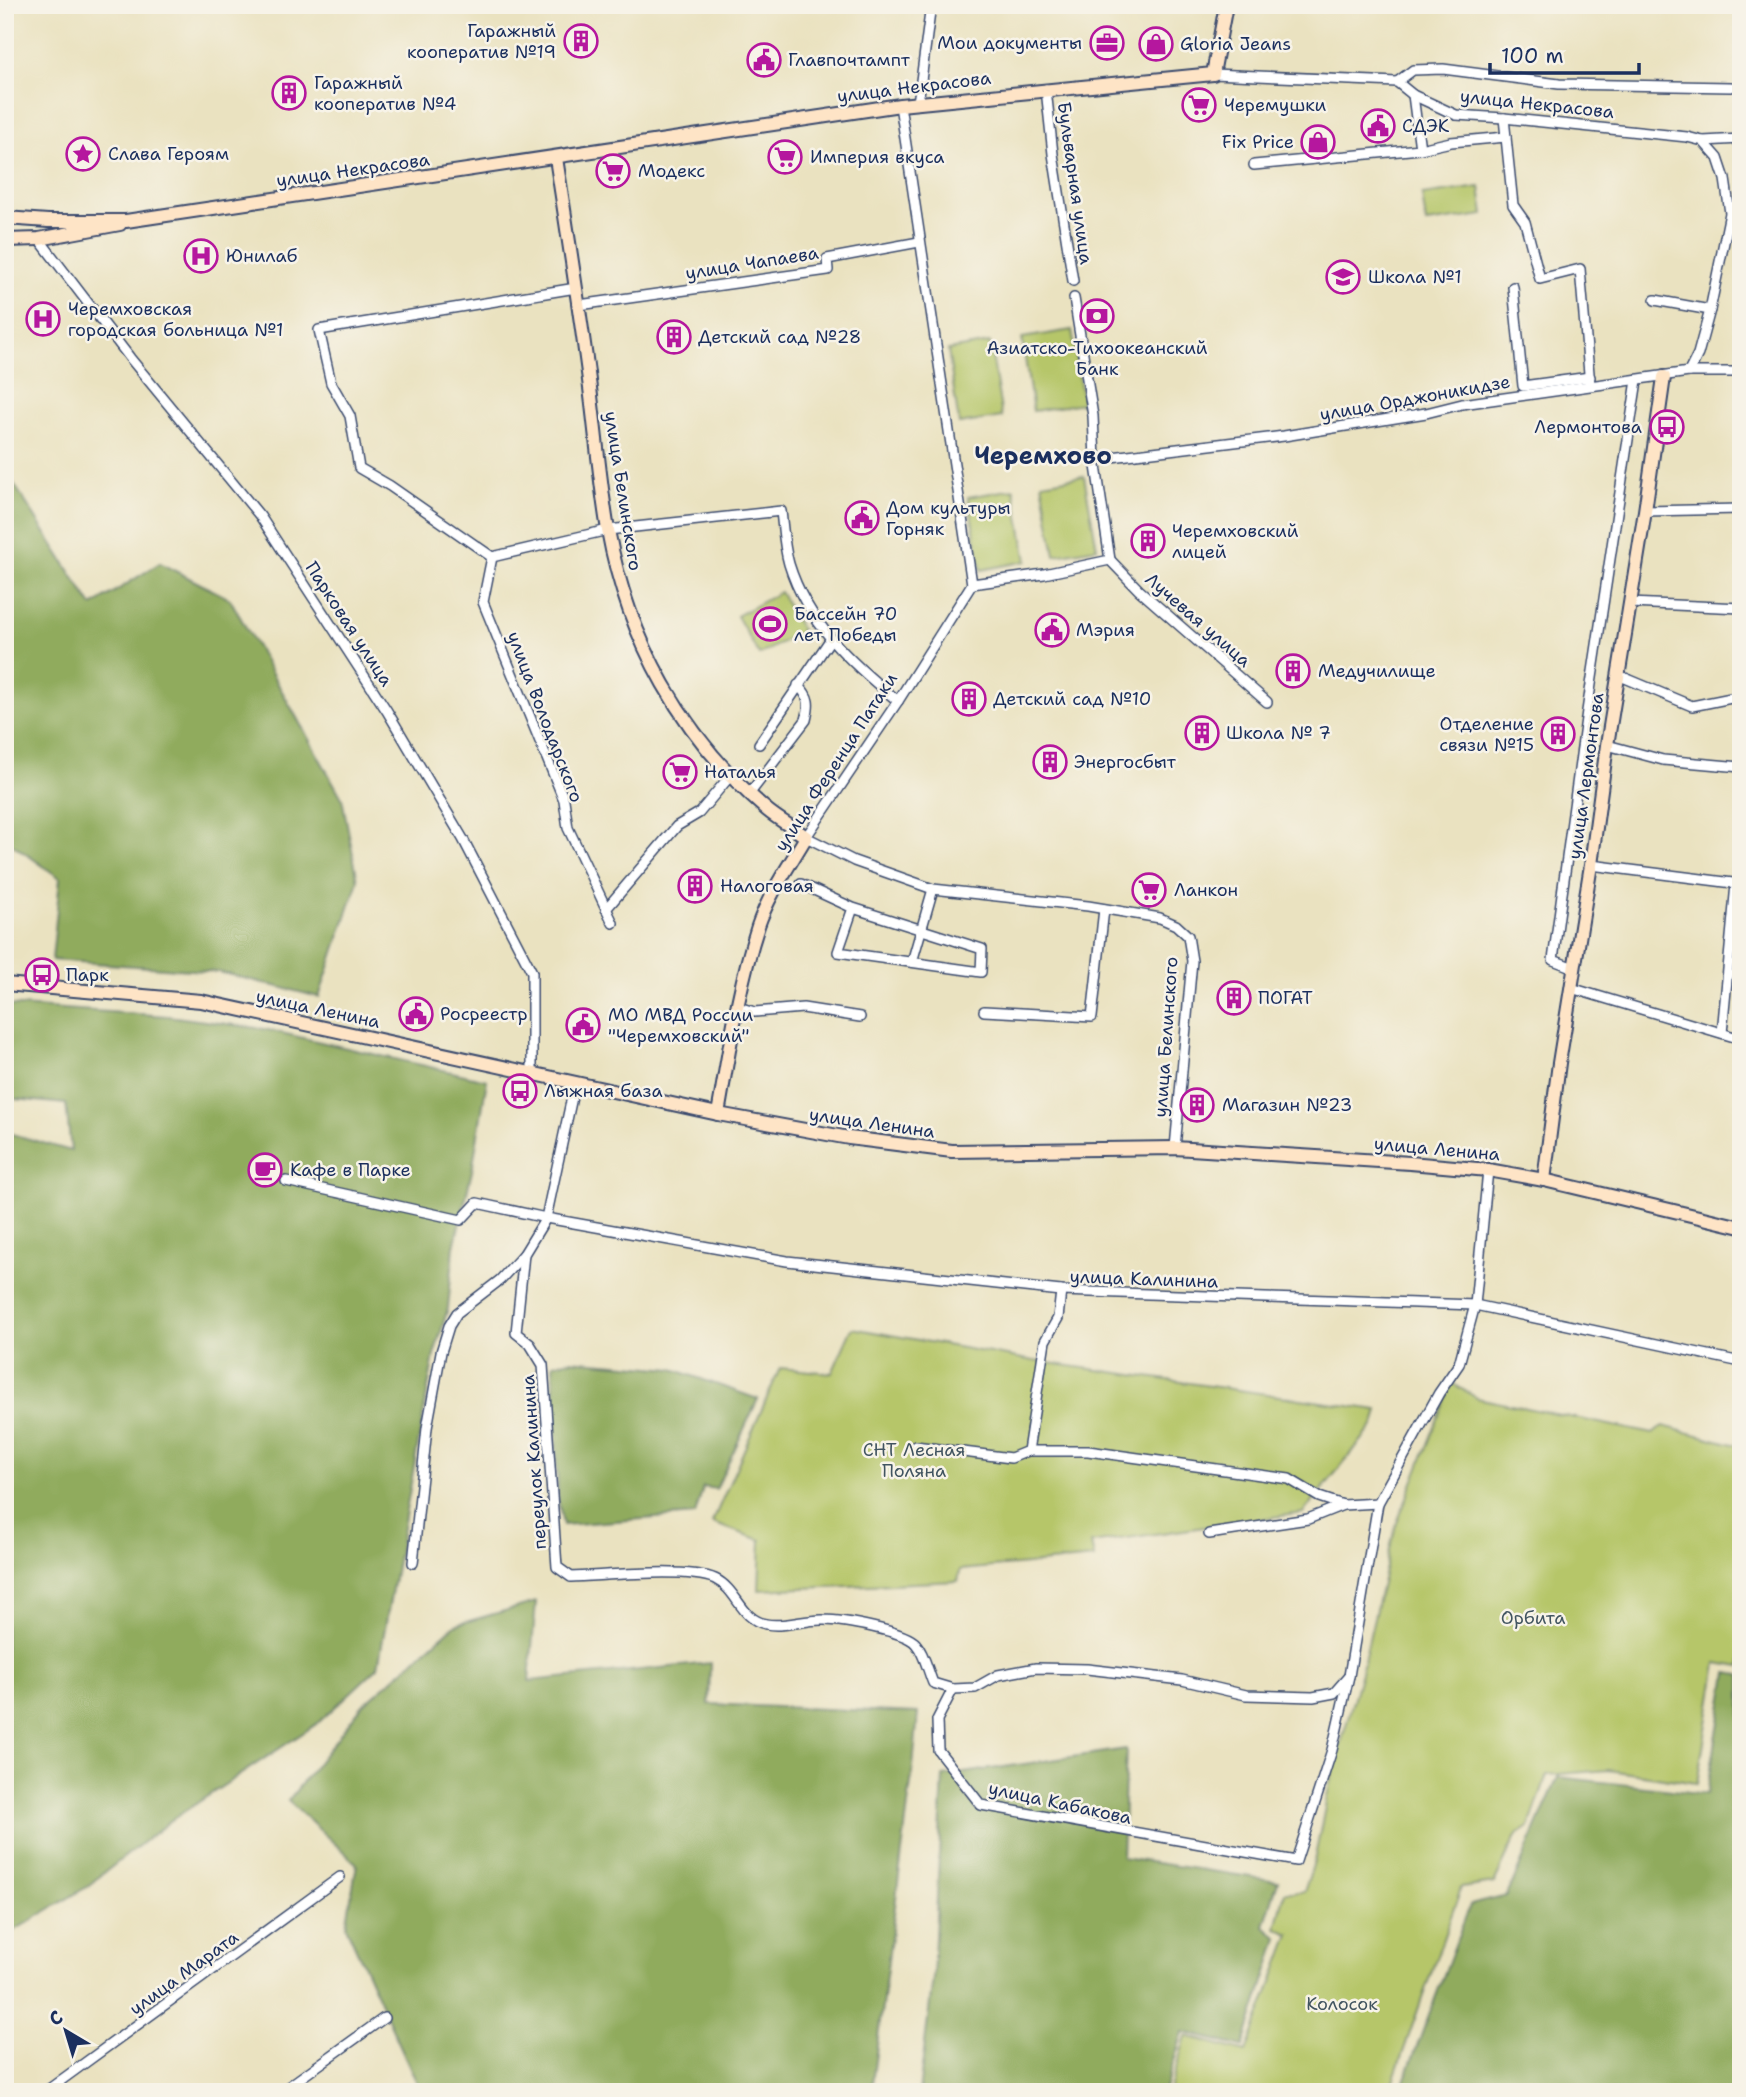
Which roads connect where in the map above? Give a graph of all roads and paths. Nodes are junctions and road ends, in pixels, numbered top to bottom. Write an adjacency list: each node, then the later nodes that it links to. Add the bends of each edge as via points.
1 (931, 5): 8 (street)
2 (1226, 5): 3 (main road)
3 (1213, 74): 4 (street, улица Некрасова); 6 (main road, улица Некрасова)
4 (1397, 82): 5 (street, via 1413,70 1443,69 1559,84); 7 (street, улица Некрасова)
5 (1731, 87)
6 (1046, 89): 8 (main road, улица Некрасова); 22 (street, Бульварная улица)
7 (1413, 95): 10 (street, улица Некрасова, via 1456,115); 14 (street)
8 (918, 103): 9 (main road, улица Некрасова)
9 (900, 105): 15 (main road, улица Некрасова); 21 (street)
10 (1504, 118): 11 (street); 13 (street, улица Некрасова)
11 (1506, 137): 14 (street); 33 (street, via 1513,205 1525,222 1540,279 1580,269)
12 (1741, 139): 13 (street, улица Некрасова)
13 (1703, 141): 28 (street, via 1718,158 1730,213)
14 (1420, 149): 16 (street)
15 (556, 158): 18 (main road, улица Некрасова); 24 (main road, улица Белинского)
16 (1254, 165)
17 (5, 218): 18 (main road, улица Некрасова)
18 (126, 221): 19 (main road, улица Некрасова)
19 (40, 239): 20 (main road, улица Некрасова); 73 (street, Парковая улица, via 130,358 260,516 387,711 463,839 533,972)
20 (5, 240)
21 (919, 243): 27 (street, улица Чапаева, via 827,259 828,270); 40 (street)
22 (1073, 281)
23 (1513, 287): 33 (street, via 1523,386)
24 (576, 288): 27 (main road, улица Белинского); 38 (street, via 319,330 331,383 350,416 359,468)
25 (1074, 298): 34 (street, via 1093,416)
26 (1655, 300): 28 (street)
27 (579, 305): 37 (main road, улица Белинского)
28 (1710, 310): 29 (street)
29 (1689, 372): 30 (street, улица Орджоникидзе); 31 (street, улица Орджоникидзе)
30 (1741, 372)
31 (1664, 377): 32 (street, улица Орджоникидзе); 36 (main road, улица Лермонтова)
32 (1637, 380): 33 (street, улица Орджоникидзе); 65 (street, via 1553,960)
33 (1590, 381): 34 (street, улица Орджоникидзе, via 1284,436)
34 (1095, 459): 39 (street)
35 (1741, 509): 36 (street)
36 (1645, 511): 41 (main road, улица Лермонтова)
37 (608, 530): 38 (street); 43 (street, via 781,511 788,563); 52 (main road, улица Белинского, via 620,583 657,675 676,708)
38 (492, 557): 60 (street, улица Володарского, via 483,602 564,800 568,828)
39 (1110, 560): 40 (street); 48 (street, Лучевая улица)
40 (972, 584): 47 (street, улица Ференца Патаки)
41 (1630, 603): 42 (street); 44 (main road, улица Лермонтова)
42 (1741, 607)
43 (830, 640): 45 (street); 47 (street)
44 (1618, 675): 46 (street, via 1692,706); 50 (main road, улица Лермонтова)
45 (798, 685): 49 (street); 53 (street, via 808,695 806,720)
46 (1741, 696)
47 (898, 701): 54 (street, улица Ференца Патаки)
48 (1267, 702)
49 (759, 744)
50 (1607, 745): 51 (street, via 1663,761); 55 (main road, улица Лермонтова)
51 (1741, 767)
52 (731, 775): 53 (main road, улица Белинского); 60 (street, via 698,814 677,827)
53 (750, 793): 54 (main road, улица Белинского)
54 (806, 837): 58 (street, улица Белинского, via 854,861); 68 (main road, улица Ференца Патаки, via 758,926)
55 (1591, 865): 57 (street); 65 (main road, улица Лермонтова)
56 (801, 884): 59 (street)
57 (1738, 884): 71 (street)
58 (933, 888): 61 (street, улица Белинского); 63 (street)
59 (853, 908): 63 (street); 64 (street, via 838,952)
60 (606, 909): 62 (street, улица Володарского)
61 (1104, 909): 69 (street, via 1093,1017); 76 (street, улица Белинского, via 1160,918 1188,936 1192,961)
62 (613, 923)
63 (921, 929): 64 (street); 64 (street, via 982,949 981,972)
64 (912, 962)
65 (1574, 968): 67 (main road, улица Лермонтова)
66 (5, 984): 73 (main road, улица Ленина, via 201,1002)
67 (1571, 988): 71 (street); 78 (main road, улица Лермонтова)
68 (738, 1007): 70 (street, via 755,1012 803,1009); 75 (main road, улица Ференца Патаки)
69 (984, 1010)
70 (860, 1017)
71 (1722, 1033): 72 (street)
72 (1741, 1039)
73 (532, 1072): 74 (main road, улица Ленина)
74 (575, 1083): 75 (main road, улица Ленина); 80 (street)
75 (718, 1115): 76 (main road, улица Ленина, via 952,1151)
76 (1175, 1148): 77 (main road, улица Ленина)
77 (1488, 1170): 78 (main road, улица Ленина); 84 (street)
78 (1544, 1180): 81 (main road, улица Ленина)
79 (286, 1181): 80 (street, улица Калинина, via 461,1220 477,1203)
80 (546, 1218): 82 (street); 83 (street, улица Калинина, via 788,1261)
81 (1741, 1227)
82 (524, 1254): 91 (street, via 500,1280 457,1313 449,1326 427,1428); 93 (street, переулок Калинина, via 516,1333 530,1343 543,1365 557,1567 571,1577 691,1573 723,1584 749,1618 767,1625 824,1620 901,1633 916,1643 933,1683)
83 (1061, 1292): 84 (street, улица Калинина); 87 (street, via 1058,1318 1045,1341)
84 (1475, 1305): 85 (street, улица Калинина); 88 (street, via 1460,1364)
85 (1741, 1362)
86 (915, 1446): 87 (street, via 1010,1458)
87 (1028, 1451): 89 (street, via 1088,1451 1289,1479 1319,1497)
88 (1378, 1503): 89 (street); 92 (street)
89 (1343, 1504): 90 (street, via 1308,1519)
90 (1209, 1534)
91 (413, 1563)
92 (1349, 1676): 93 (street, via 1334,1693 1313,1697 1246,1695 1182,1680 1087,1669 1035,1668 998,1675 975,1688); 93 (street, улица Кабакова, via 1332,1750 1296,1861 981,1805 938,1750 937,1720)
93 (953, 1689)
94 (340, 1877): 96 (street, улица Марата)
95 (384, 2018): 97 (street)
96 (45, 2092)
97 (281, 2092)

